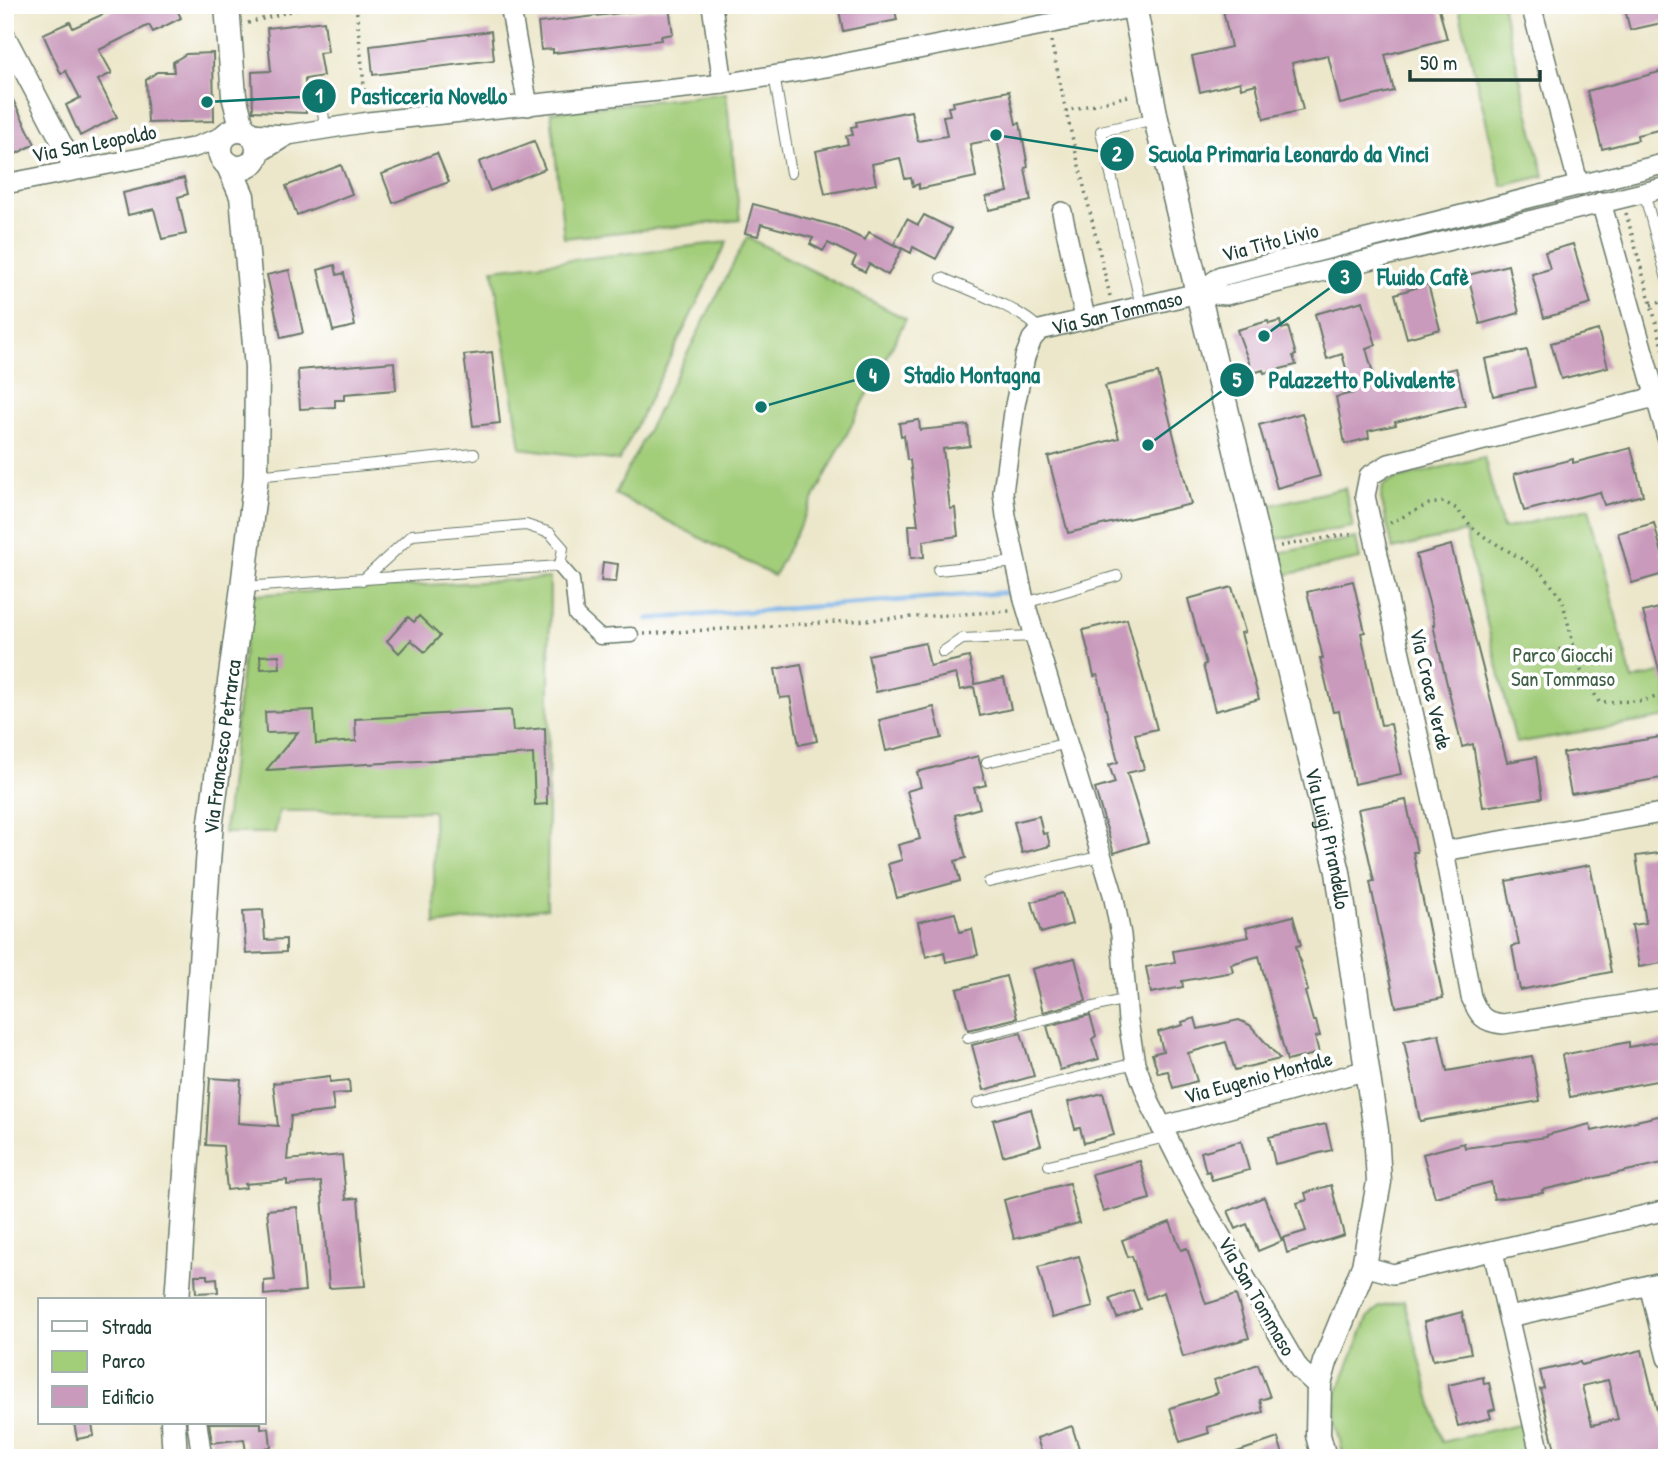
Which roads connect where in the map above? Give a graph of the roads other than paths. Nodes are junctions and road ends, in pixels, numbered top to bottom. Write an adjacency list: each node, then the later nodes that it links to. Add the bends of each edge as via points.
1 (510, 5): 10 (street)
2 (712, 5): 8 (street)
3 (1531, 5): 18 (street)
4 (1135, 6): 7 (street); 11 (street, Via San Tommaso)
5 (229, 17): 13 (street)
6 (5, 36): 15 (street)
7 (775, 75): 8 (street); 16 (lane)
8 (723, 84): 10 (street)
9 (320, 87): 12 (lane)
10 (528, 106): 12 (street)
11 (1156, 119): 26 (street, Via San Tommaso); 27 (lane, via 1101,131)
12 (325, 128): 13 (street)
13 (239, 146): 15 (street, Via San Leopoldo, via 192,148); 33 (street, Via Francesco Petrarca, via 257,368)
14 (1667, 163): 18 (street, Via Tito Livio)
15 (72, 170): 17 (street, Via San Leopoldo)
16 (791, 173)
17 (5, 184)
18 (1579, 186): 23 (street, Via Tito Livio)
19 (1667, 187): 20 (street, Via Tito Livio)
20 (1645, 197): 21 (street, Via Tito Livio); 25 (lane)
21 (1601, 202): 23 (street, Via Tito Livio); 30 (street)
22 (1062, 212): 28 (street)
23 (1509, 215): 26 (street, Via Tito Livio, via 1226,295)
24 (942, 278): 29 (lane, via 1020,314)
25 (1667, 279)
26 (1198, 293): 27 (street, Via San Tommaso); 54 (street, Via Luigi Pirandello, via 1338,872)
27 (1142, 306): 28 (street, Via San Tommaso)
28 (1085, 318): 29 (street, Via San Tommaso)
29 (1040, 330): 34 (street, Via San Tommaso, via 1025,356 1006,460 1003,492)
30 (1655, 397): 31 (street); 47 (street, Via Croce Verde, via 1388,464 1369,476 1367,514)
31 (1667, 438)
32 (474, 454): 33 (lane)
33 (256, 476): 39 (street, Via Francesco Petrarca)
34 (1016, 562): 36 (lane); 40 (street, Via San Tommaso)
35 (560, 566): 38 (lane); 38 (lane, via 563,548 550,533 526,525 412,535); 41 (street, via 572,580 576,615 600,637)
36 (938, 570)
37 (1117, 576): 40 (lane)
38 (363, 580): 39 (lane)
39 (243, 587): 62 (street, Via Francesco Petrarca, via 211,821)
40 (1020, 606): 42 (street, Via San Tommaso)
41 (631, 635)
42 (1036, 636): 43 (lane, via 962,639); 44 (street, Via San Tommaso)
43 (943, 652)
44 (1068, 743): 45 (lane); 48 (street, Via San Tommaso)
45 (987, 762)
46 (1667, 812): 47 (street)
47 (1444, 850): 50 (street, Via Croce Verde, via 1471,997 1477,1013 1490,1023)
48 (1102, 856): 49 (lane); 51 (street, Via San Tommaso, via 1121,935)
49 (989, 882)
50 (1667, 998)
51 (1126, 999): 52 (lane); 53 (street, Via San Tommaso)
52 (968, 1038)
53 (1136, 1063): 55 (lane); 56 (street, Via San Tommaso)
54 (1367, 1070): 56 (street, Via Eugenio Montale); 60 (street, Via Luigi Pirandello, via 1379,1181)
55 (978, 1103)
56 (1163, 1132): 57 (lane); 65 (street, Via San Tommaso, via 1299,1369)
57 (1049, 1165)
58 (1667, 1210): 59 (street)
59 (1493, 1252): 60 (street, via 1393,1275); 63 (street)
60 (1364, 1266): 65 (street, Via Luigi Pirandello)
61 (1658, 1283): 63 (street); 64 (street)
62 (177, 1298)
63 (1509, 1317): 71 (street)
64 (1667, 1358)
65 (1319, 1384): 70 (street, via 1318,1435)
66 (173, 1424): 68 (street)
67 (197, 1424): 69 (street)
68 (175, 1458)
69 (202, 1458)
70 (1324, 1458)
71 (1541, 1458)

